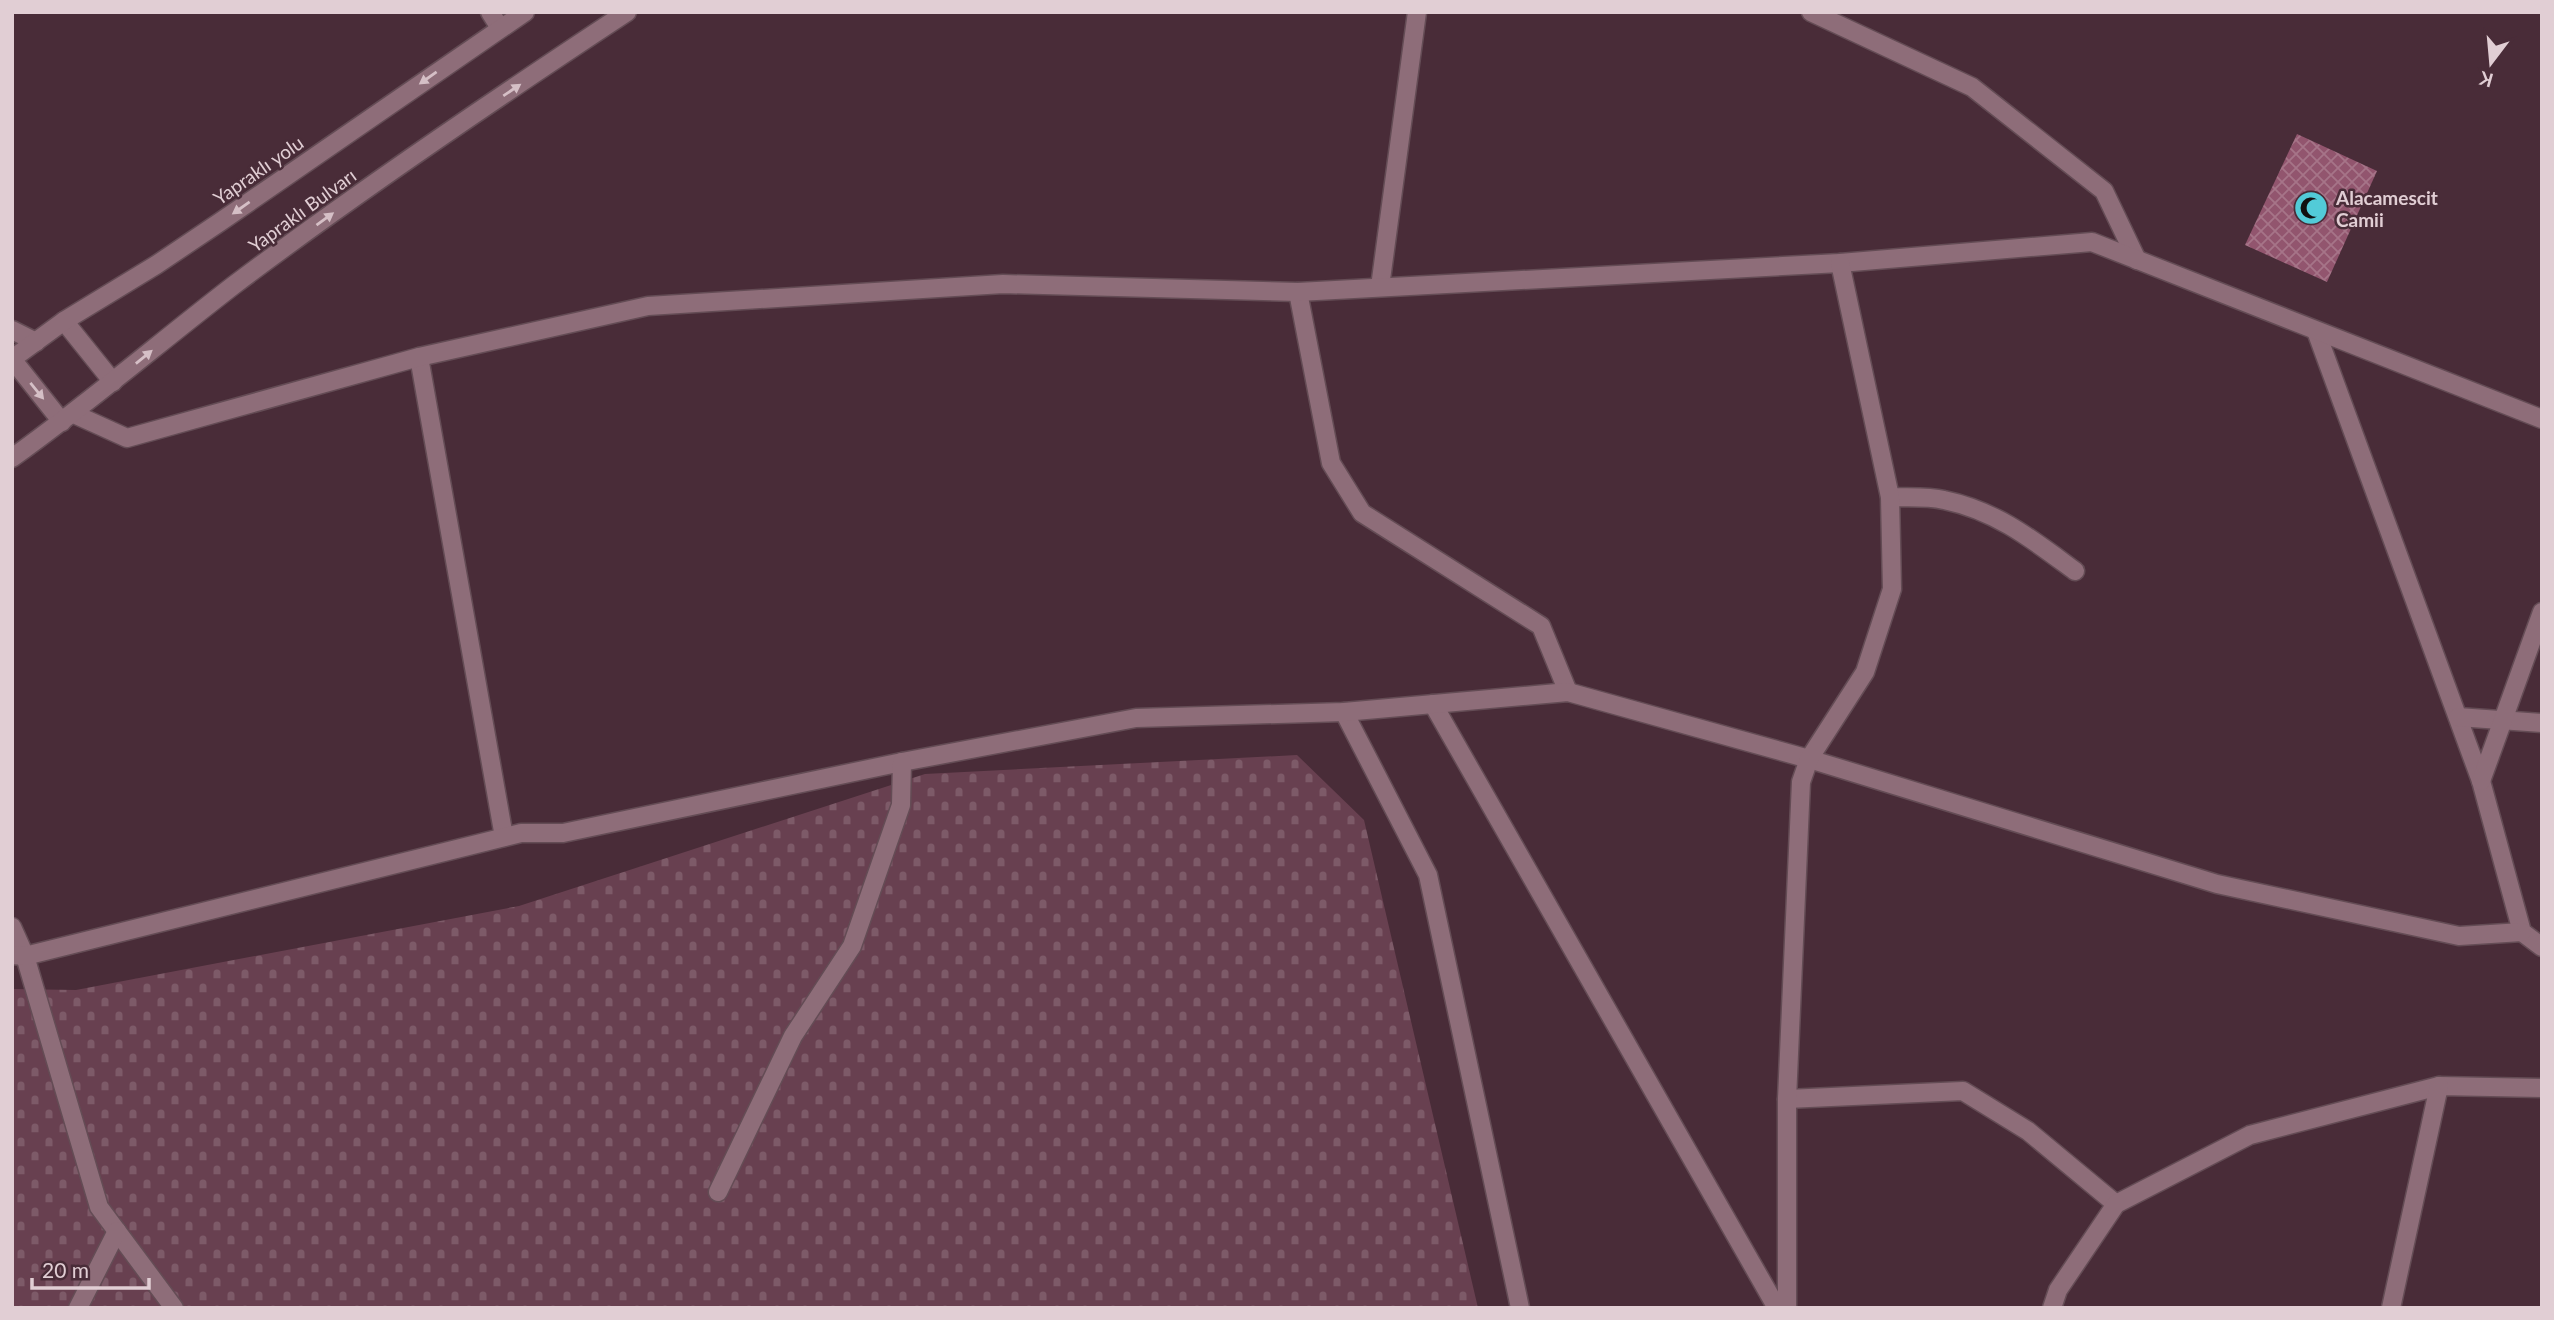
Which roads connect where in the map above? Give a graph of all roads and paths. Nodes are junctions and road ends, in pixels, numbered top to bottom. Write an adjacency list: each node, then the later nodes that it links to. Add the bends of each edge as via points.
1 (491, 12): 6 (street)
2 (525, 12): 6 (street, Yapraklı yolu)
3 (627, 12): 17 (street, Yapraklı Bulvarı, one-way to 3, via 325,219)
4 (1417, 12): 9 (street)
5 (1811, 12): 7 (street, via 1972,87 2104,191)
6 (500, 28): 11 (street, Yapraklı yolu, one-way to 11, via 220,222)
7 (2137, 260): 8 (street, via 2092,242); 13 (street)
8 (1840, 263): 9 (street); 21 (street)
9 (1380, 287): 10 (street)
10 (1298, 292): 15 (street, via 1003,284 648,306); 24 (street, via 1331,463 1362,513 1541,626)
11 (64, 321): 14 (street, Yapraklı yolu); 17 (street)
12 (12, 330): 14 (street)
13 (2316, 331): 19 (street); 27 (street)
14 (36, 342): 16 (street, Yapraklı yolu)
15 (419, 358): 18 (street, via 127,438); 33 (street)
16 (12, 359): 18 (street, one-way to 18)
17 (113, 382): 18 (street, Yapraklı Bulvarı)
18 (68, 418): 20 (street, Yapraklı Bulvarı)
19 (2542, 419)
20 (12, 458)
21 (1890, 497): 22 (street, via 1942,499 1966,506 2012,525); 30 (street, via 1892,589 1865,673)
22 (2075, 571)
23 (2542, 612): 28 (street)
24 (1568, 692): 25 (street); 30 (street)
25 (1433, 704): 26 (street); 47 (street)
26 (1344, 712): 31 (street, via 1136,718); 46 (street, via 1428,875)
27 (2458, 717): 28 (street); 32 (street)
28 (2503, 719): 29 (street); 32 (street)
29 (2542, 723)
30 (1809, 760): 35 (street, via 2217,884 2459,936); 40 (street, via 1801,782)
31 (902, 762): 33 (street, via 563,833); 41 (street, via 901,806 852,946 793,1036)
32 (2481, 781): 35 (street)
33 (504, 837): 37 (street)
34 (12, 927): 37 (street)
35 (2522, 932): 36 (street)
36 (2542, 947)
37 (19, 955): 43 (street, via 99,1207)
38 (2439, 1086): 39 (street); 42 (street, via 2250,1135); 50 (street)
39 (2542, 1088)
40 (1787, 1099): 42 (street, via 1963,1091 2028,1131); 48 (street)
41 (718, 1192)
42 (2116, 1204): 49 (street, via 2058,1290)
43 (117, 1231): 44 (street); 45 (street)
44 (78, 1308)
45 (174, 1308)
46 (1520, 1308)
47 (1777, 1308)
48 (1787, 1308)
49 (2052, 1308)
50 (2391, 1308)

